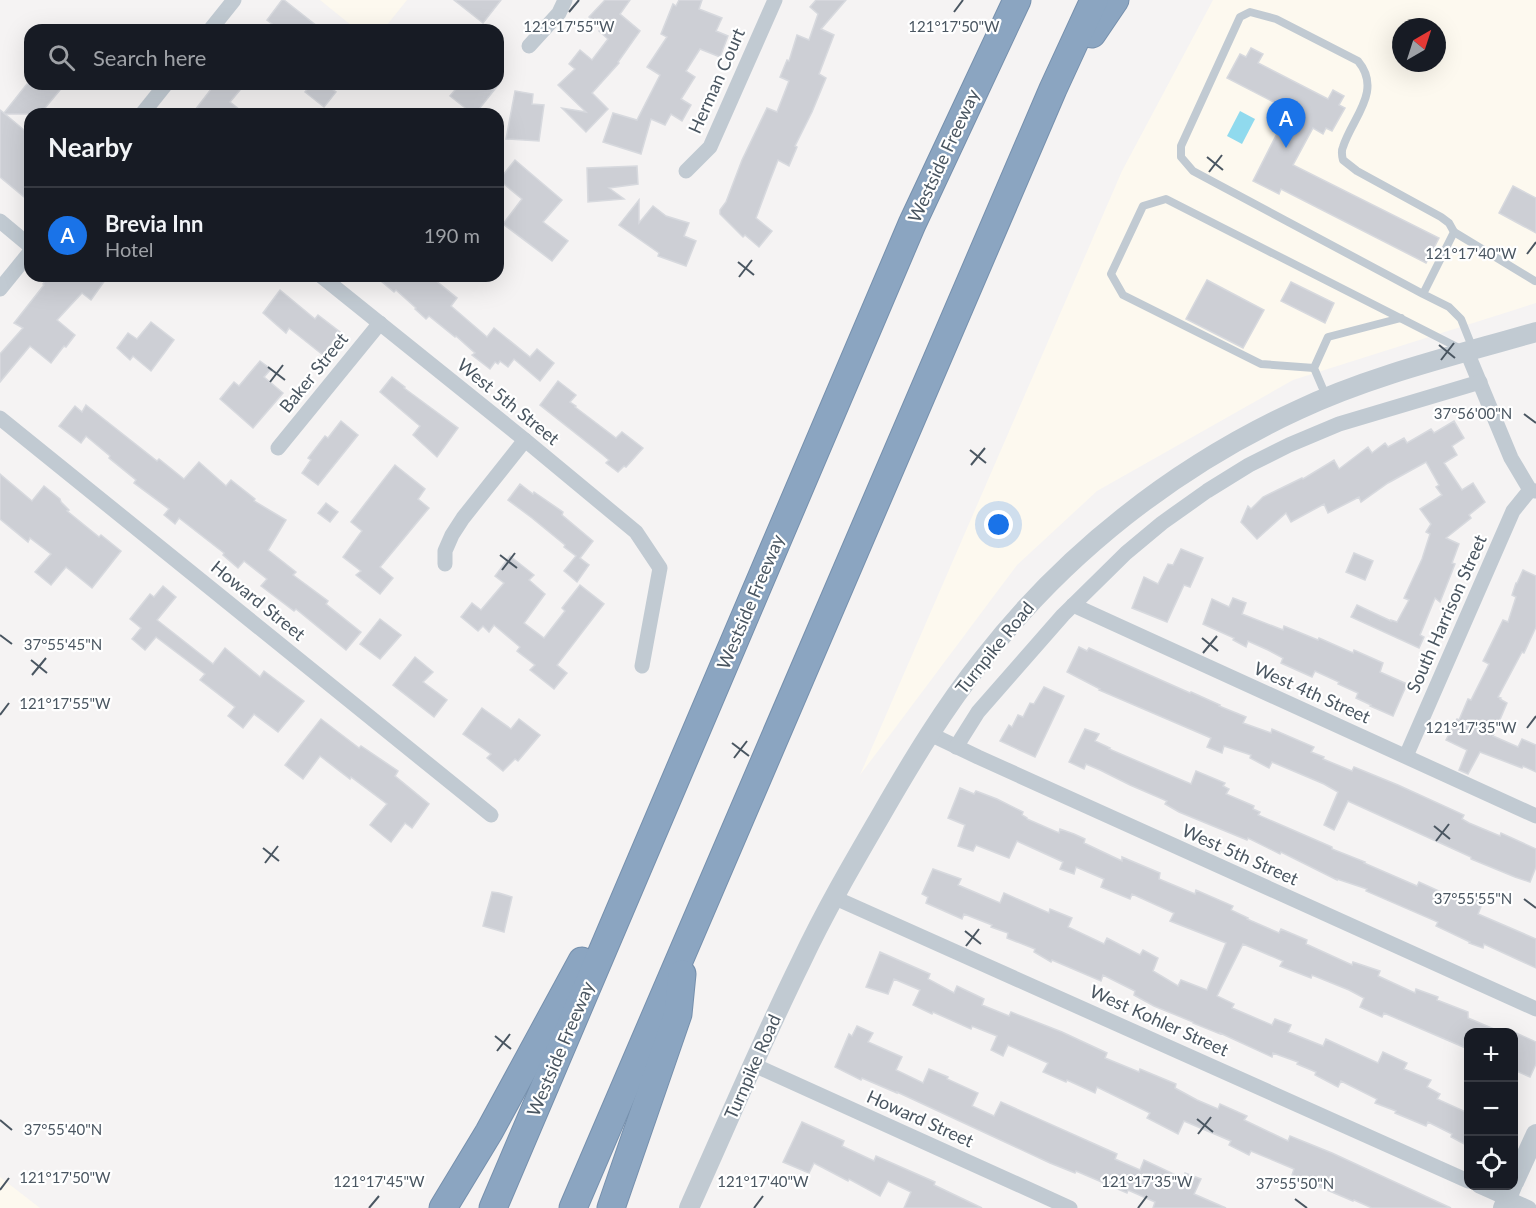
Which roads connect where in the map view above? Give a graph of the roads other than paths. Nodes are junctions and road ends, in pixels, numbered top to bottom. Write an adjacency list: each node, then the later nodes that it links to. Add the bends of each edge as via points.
1 (234, 0): 8 (street)
2 (565, 0): 9 (street, via 559,13)
3 (758, 0): 7 (street)
4 (1017, 0): 42 (highway, Westside Freeway, via 912,224)
5 (1094, 0): 10 (highway)
6 (1115, 0): 10 (highway)
7 (772, 5): 13 (street, Herman Court, via 710,147)
8 (215, 24)
9 (528, 46)
10 (1053, 89): 43 (highway)
11 (161, 90): 12 (street)
12 (147, 108)
13 (686, 171)
14 (0, 221): 16 (street)
15 (1454, 231): 18 (lane); 21 (lane); 21 (lane, via 1441,217 1342,160 1341,149 1364,103 1367,87 1365,69 1358,61 1276,19 1250,12 1240,17 1181,146 1181,157 1193,171)
16 (24, 241)
17 (24, 259): 20 (street)
18 (1535, 281)
19 (329, 282): 23 (street, West 5th Street)
20 (0, 289)
21 (1423, 294): 25 (lane, via 1449,307 1461,320)
22 (1401, 318): 25 (lane); 26 (lane, via 1328,337); 26 (lane, via 1166,199 1143,206 1111,274 1123,295 1261,364)
23 (380, 323): 30 (street, West 5th Street); 31 (street, Baker Street)
24 (1536, 332): 25 (street, Turnpike Road)
25 (1471, 351): 27 (street); 28 (street, Turnpike Road)
26 (1314, 368): 28 (lane)
27 (1480, 382): 32 (street, via 1511,458); 34 (street, via 1339,423 1249,465 1162,523)
28 (1327, 397): 36 (street, Turnpike Road, via 1202,462 1112,527 1025,609 983,658)
29 (0, 418): 39 (street, Howard Street)
30 (525, 440): 33 (street, via 452,535 445,551); 35 (street, West 5th Street, via 636,532 660,568)
31 (278, 448)
32 (1533, 491): 38 (street, South Harrison Street, via 1513,511)
33 (445, 564)
34 (1072, 605): 37 (street, via 978,712); 38 (street, West 4th Street)
35 (642, 666)
36 (930, 734): 37 (street, West 5th Street); 41 (street, Turnpike Road)
37 (956, 747): 44 (street, West 5th Street)
38 (1406, 756): 40 (street, West 4th Street)
39 (491, 815)
40 (1536, 816)
41 (833, 897): 45 (street, Turnpike Road); 47 (street, West Kohler Street)
42 (613, 927): 49 (highway, via 580,963 489,1132); 50 (highway, Westside Freeway)
43 (685, 946): 51 (highway); 52 (highway, via 678,1014)
44 (1536, 1009)
45 (754, 1065): 53 (street, Turnpike Road); 54 (street, Howard Street)
46 (1536, 1134): 48 (street)
47 (1464, 1179)
48 (1509, 1193): 55 (street)
49 (443, 1208)
50 (493, 1208)
51 (573, 1208)
52 (611, 1208)
53 (689, 1208)
54 (1070, 1208)
55 (1529, 1208)

